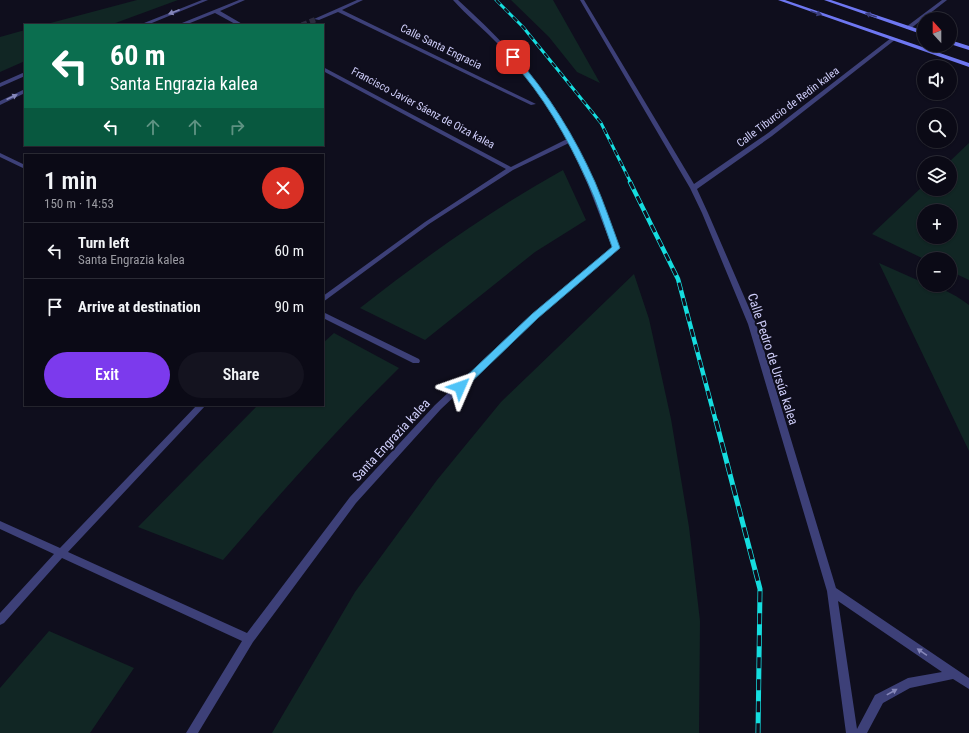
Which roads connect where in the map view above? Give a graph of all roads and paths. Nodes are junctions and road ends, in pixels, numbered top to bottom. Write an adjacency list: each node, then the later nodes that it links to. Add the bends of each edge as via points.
1 (206, 0): 12 (street, one-way to 12)
2 (243, 0): 10 (street)
3 (361, 0): 9 (street)
4 (455, 0): 27 (street, Santa Engrazia kalea, via 530,76)
5 (582, 0): 31 (street, Calle Pedro de Ursúa kalea)
6 (780, 0): 17 (street, one-way to 17)
7 (826, 0): 15 (street, one-way to 7)
8 (945, 0): 15 (street)
9 (338, 10): 11 (street); 26 (street, Calle Santa Engracia)
10 (216, 11): 13 (street); 14 (street)
11 (317, 19)
12 (145, 24)
13 (183, 24)
14 (239, 24)
15 (908, 28): 16 (street)
16 (917, 31)
17 (893, 39): 20 (street); 31 (street, Calle Tiburcio de Redin kalea, via 807,107)
18 (957, 44): 19 (street)
19 (969, 48)
20 (969, 65)
21 (324, 70): 30 (street, Francisco Javier Sáenz de Oiza kalea)
22 (24, 74): 23 (street)
23 (0, 85)
24 (24, 91): 25 (street, one-way to 24)
25 (0, 103)
26 (533, 104)
27 (570, 140): 30 (street); 40 (street, Santa Engrazia kalea, via 591,182 616,248 535,316 438,408 353,500)
28 (0, 154): 29 (street)
29 (24, 166)
30 (511, 169): 32 (street, via 427,222)
31 (693, 188): 38 (street, Calle Pedro de Ursúa kalea, via 752,324)
32 (324, 299)
33 (324, 315): 34 (street)
34 (416, 361)
35 (201, 406): 37 (street)
36 (0, 525): 37 (street)
37 (61, 553): 39 (street); 40 (street)
38 (832, 591): 41 (street, one-way to 38); 44 (street, Calle Pedro de Ursúa kalea)
39 (0, 620)
40 (249, 639): 43 (street, Santa Engrazia kalea)
41 (954, 674): 42 (street); 45 (street, one-way to 41, via 880,699 908,682)
42 (969, 684)
43 (192, 733)
44 (852, 733)
45 (862, 733)

